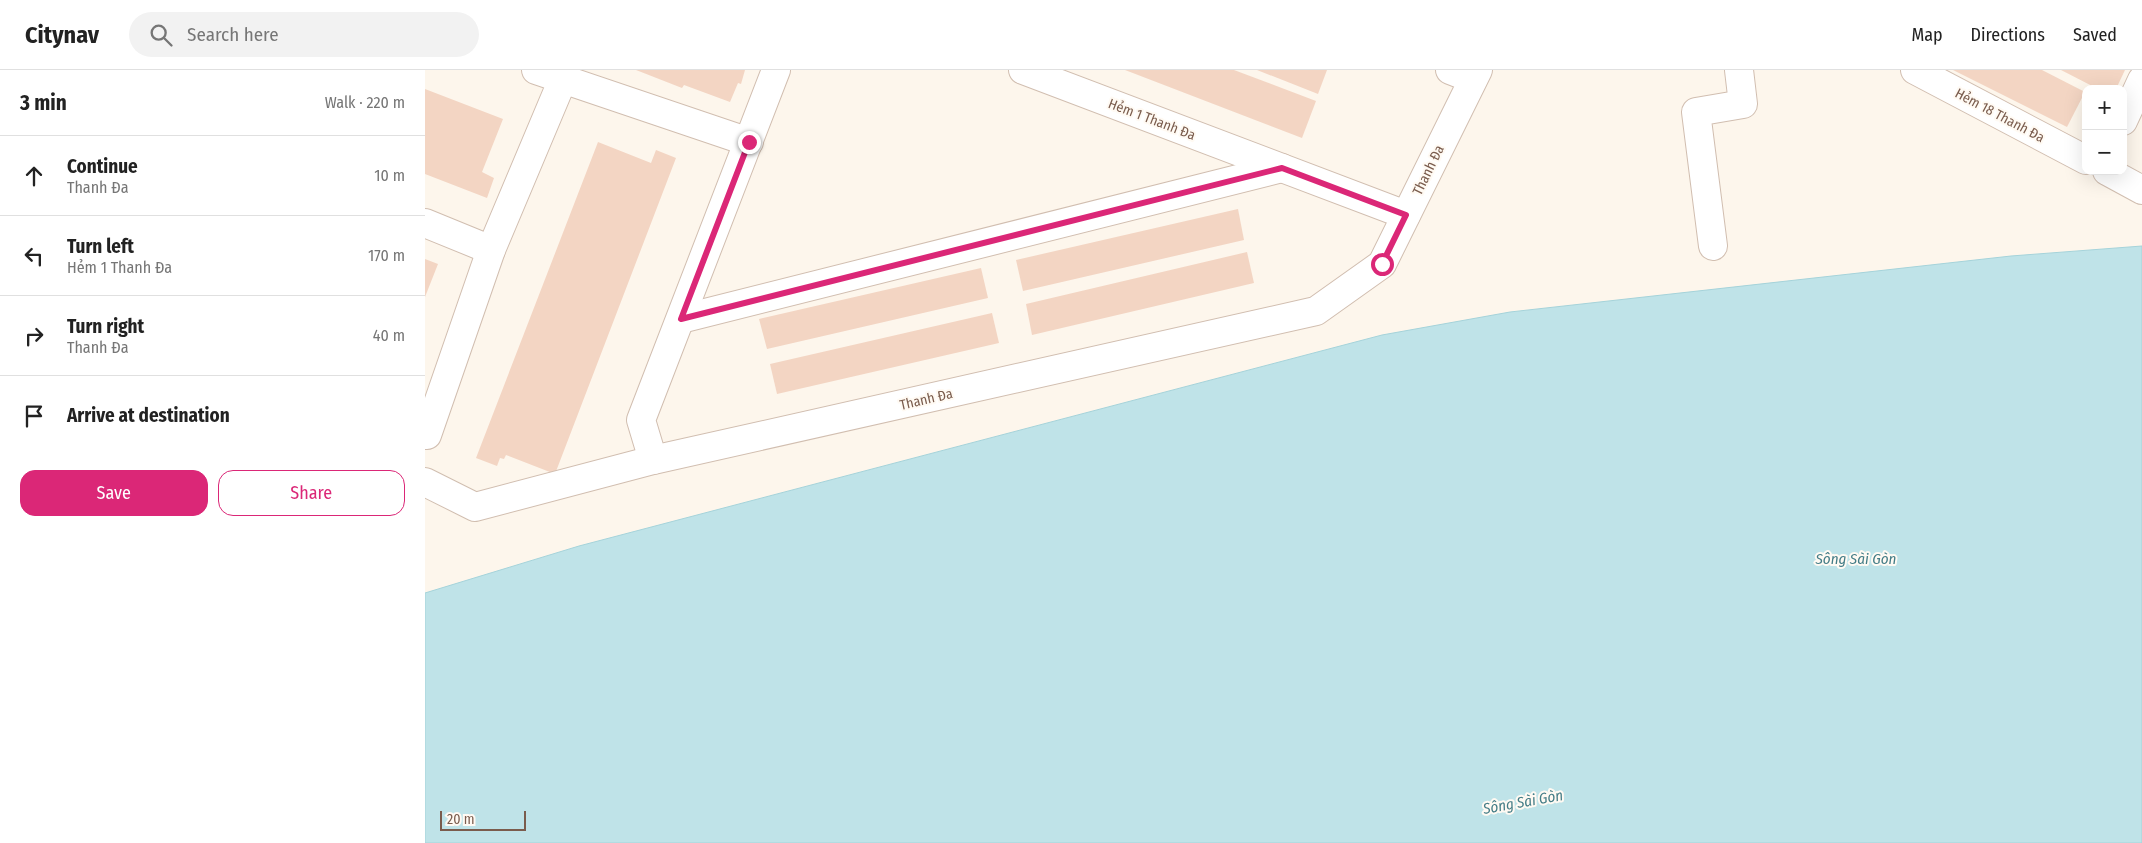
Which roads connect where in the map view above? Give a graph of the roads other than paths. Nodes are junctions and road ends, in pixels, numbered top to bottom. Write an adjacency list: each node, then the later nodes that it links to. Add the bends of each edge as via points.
1 (536, 70): 7 (street)
2 (776, 70): 10 (street)
3 (1023, 70): 12 (street, Hẻm 1 Thanh Đa)
4 (1739, 70): 17 (street, via 1743,104 1696,112)
5 (1915, 70): 11 (street, Hẻm 18 Thanh Đa)
6 (1467, 73): 15 (street, Thanh Đa)
7 (563, 79): 10 (street); 18 (street)
8 (2142, 80): 9 (street)
9 (2127, 112)
10 (749, 142): 19 (street)
11 (2082, 158)
12 (1282, 168): 15 (street, Hẻm 1 Thanh Đa); 19 (street)
13 (2114, 175): 14 (street)
14 (2142, 190)
15 (1406, 215): 21 (street, Thanh Đa, via 1382,264 1315,311)
16 (425, 223): 18 (street)
17 (1713, 246)
18 (491, 250): 20 (street)
19 (681, 319): 21 (street, via 641,420)
20 (427, 435)
21 (653, 460): 22 (street, Thanh Đa, via 475,507)
22 (425, 482)

